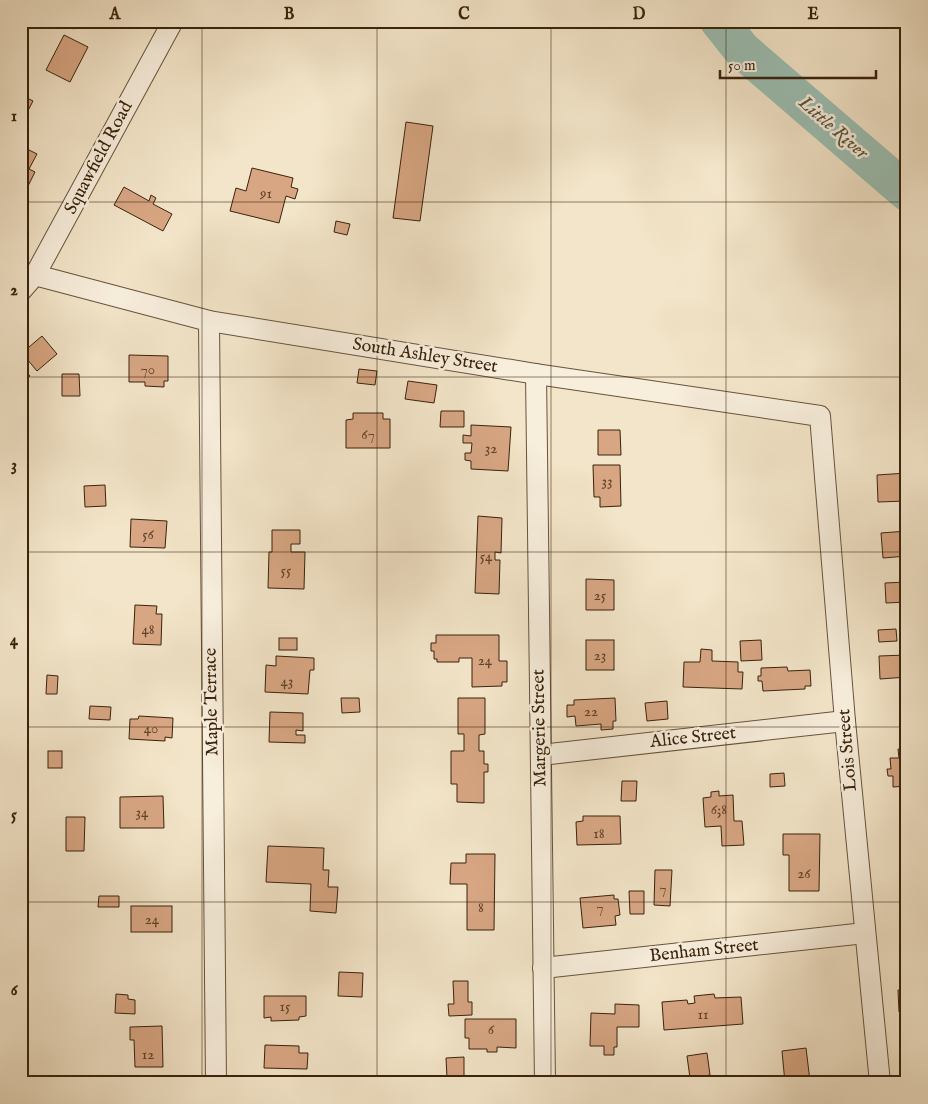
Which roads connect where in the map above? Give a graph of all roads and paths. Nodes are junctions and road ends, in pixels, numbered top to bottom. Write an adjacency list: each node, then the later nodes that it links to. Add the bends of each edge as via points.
1 (172, 21): 2 (street, Squawfield Road)
2 (35, 275): 3 (street, Squawfield Road); 4 (street, South Ashley Street)
3 (21, 291)
4 (209, 321): 5 (street, South Ashley Street); 11 (street, Maple Terrace)
5 (536, 374): 6 (street, South Ashley Street); 8 (street, Margerie Street)
6 (820, 416): 7 (street, Lois Street)
7 (845, 721): 8 (street, Alice Street); 9 (street, Lois Street)
8 (541, 755): 10 (street, Margerie Street)
9 (865, 933): 10 (street, Benham Street); 13 (street, Lois Street)
10 (543, 968): 12 (street, Margerie Street)
11 (216, 1083)
12 (545, 1083)
13 (880, 1083)

